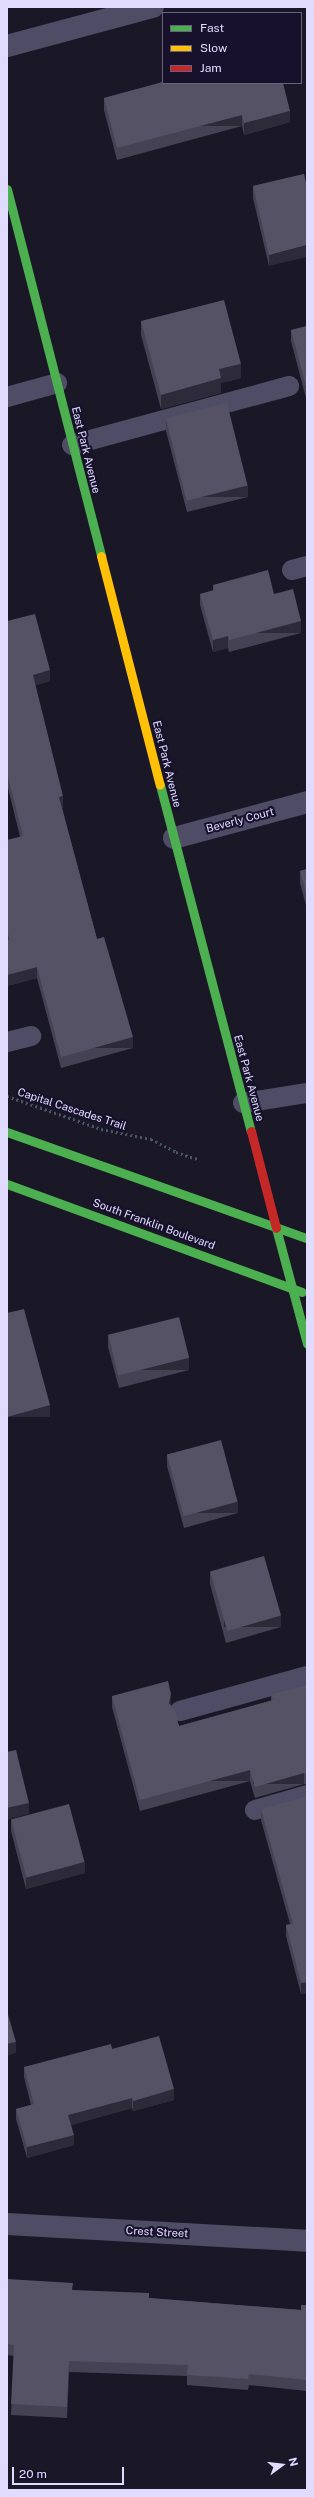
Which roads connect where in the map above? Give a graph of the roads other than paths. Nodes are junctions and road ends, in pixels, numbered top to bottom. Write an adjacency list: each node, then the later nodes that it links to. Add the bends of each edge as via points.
1 (153, 7): 2 (street)
2 (7, 46)
3 (7, 189): 4 (street, East Park Avenue)
4 (57, 383): 6 (lane); 7 (street, East Park Avenue)
5 (289, 386): 7 (lane)
6 (7, 397)
7 (72, 445): 9 (street, East Park Avenue)
8 (307, 802): 9 (street, Beverly Court)
9 (174, 838): 13 (street, East Park Avenue)
10 (31, 1036): 11 (lane)
11 (7, 1042)
12 (307, 1093): 13 (lane)
13 (243, 1103): 16 (street, East Park Avenue)
14 (7, 1132): 16 (street)
15 (7, 1184): 18 (street, South Franklin Boulevard)
16 (274, 1226): 17 (street); 18 (street, East Park Avenue)
17 (307, 1238)
18 (292, 1288): 19 (street, South Franklin Boulevard); 20 (street, East Park Avenue)
19 (307, 1293)
20 (307, 1344)
21 (307, 1676): 22 (lane)
22 (180, 1711)
23 (307, 1795): 24 (lane)
24 (255, 1810)
25 (7, 2224): 26 (street, Crest Street)
26 (307, 2241)

